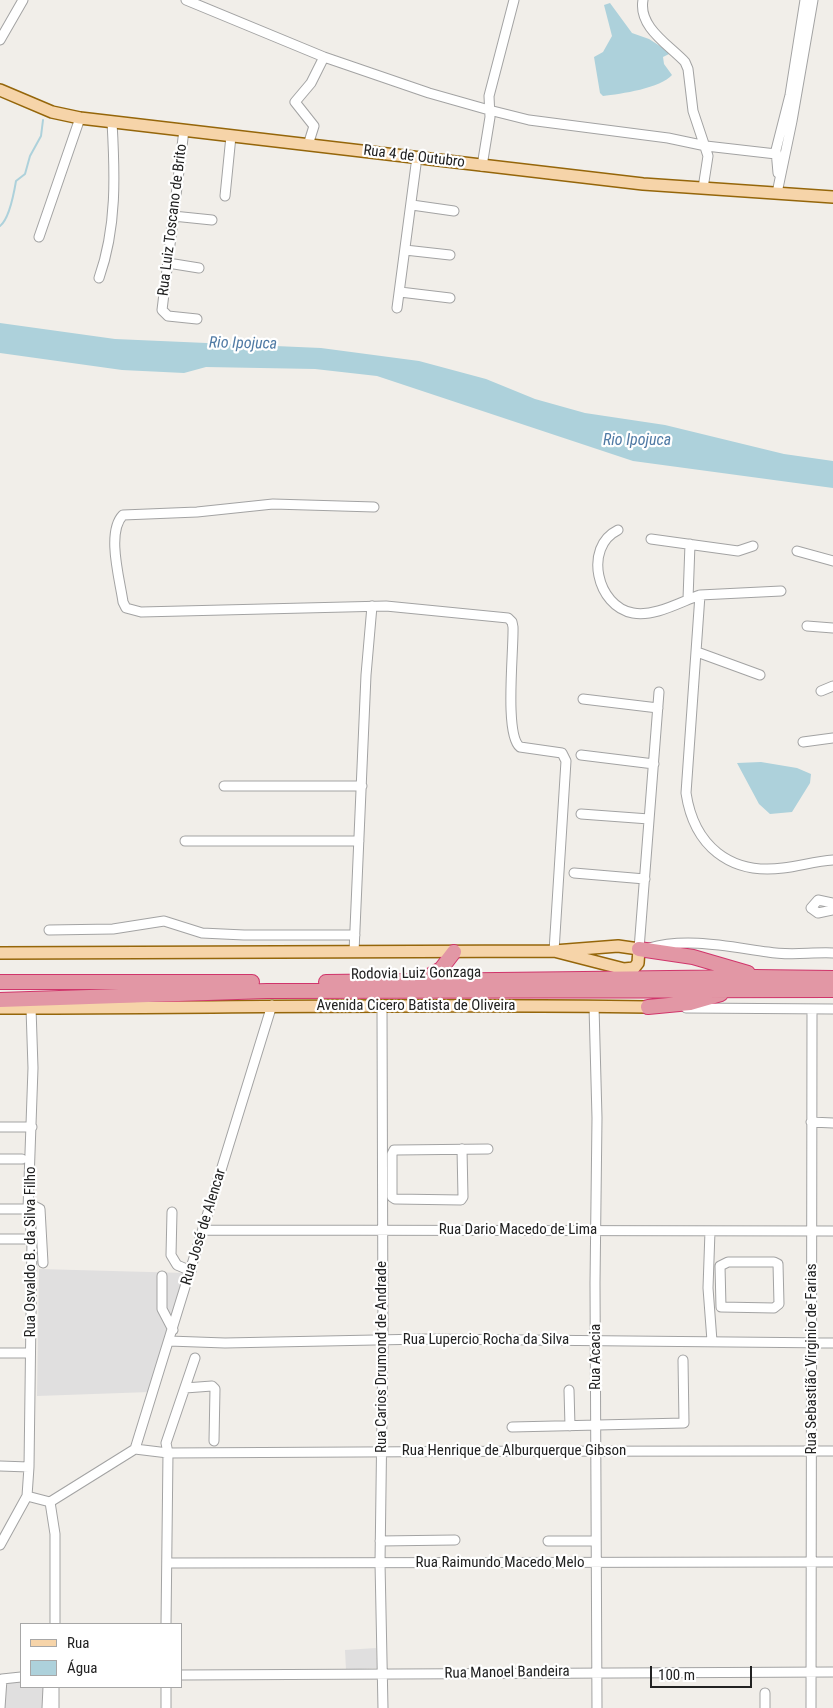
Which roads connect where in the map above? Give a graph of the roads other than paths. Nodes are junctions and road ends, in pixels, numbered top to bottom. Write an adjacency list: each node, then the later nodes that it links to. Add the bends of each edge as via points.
1 (22, 0): 7 (street)
2 (186, 0): 8 (street)
3 (514, 0): 10 (street, via 489,96)
4 (643, 0): 16 (street, via 644,18 649,26 687,65 693,110)
5 (805, 0): 17 (street, via 790,95)
6 (813, 0): 20 (street, via 789,138)
7 (0, 40)
8 (324, 57): 10 (street); 15 (street, via 311,83 295,102 314,126)
9 (0, 90): 11 (main road, Rua 4 de Outubro, via 52,112)
10 (489, 110): 16 (street, via 529,120 654,135); 19 (street)
11 (80, 118): 12 (main road, Rua 4 de Outubro); 29 (street)
12 (112, 122): 13 (main road, Rua 4 de Outubro); 34 (street, via 116,189 108,255)
13 (184, 130): 14 (main road, Rua 4 de Outubro); 27 (street, Rua Luiz Toscano de Brito)
14 (231, 136): 15 (main road, Rua 4 de Outubro); 23 (street)
15 (308, 145): 18 (main road, Rua 4 de Outubro)
16 (706, 146): 17 (street); 21 (street, via 708,163)
17 (776, 154): 20 (street)
18 (417, 157): 19 (main road, Rua 4 de Outubro); 25 (street)
19 (482, 166): 21 (main road, Rua 4 de Outubro)
20 (779, 175): 22 (street)
21 (703, 188): 22 (main road, Rua 4 de Outubro)
22 (777, 193): 24 (main road, Rua 4 de Outubro)
23 (225, 196)
24 (833, 197)
25 (412, 205): 26 (street); 30 (street)
26 (454, 211)
27 (173, 216): 28 (street); 32 (street, Rua Luiz Toscano de Brito)
28 (212, 220)
29 (39, 237)
30 (405, 250): 31 (street); 35 (street)
31 (450, 256)
32 (168, 263): 33 (street); 38 (street, Rua Luiz Toscano de Brito, via 162,310 168,316)
33 (199, 268)
34 (100, 278)
35 (400, 292): 36 (street); 37 (street)
36 (450, 298)
37 (398, 308)
38 (197, 319)
39 (374, 507): 49 (street, via 273,504 197,512 131,513 118,521 114,536 123,602 133,611)
40 (618, 530): 48 (street, via 605,538 597,562 600,581 613,602 622,610 634,613 650,612)
41 (652, 539): 42 (street)
42 (690, 544): 43 (street, via 738,550); 48 (street)
43 (753, 546)
44 (797, 550): 45 (street)
45 (833, 561)
46 (781, 591): 47 (street)
47 (700, 595): 48 (street); 52 (street)
48 (688, 599)
49 (372, 606): 64 (street); 77 (street, via 499,616 512,622 514,739 520,747 562,753 566,760)
50 (807, 626): 51 (street)
51 (833, 628)
52 (697, 652): 53 (street); 69 (street, via 686,793 688,807 703,838 717,854 733,864 753,869)
53 (760, 675)
54 (833, 686): 55 (street)
55 (821, 691)
56 (660, 692): 58 (street)
57 (583, 699): 58 (street)
58 (658, 708): 62 (street)
59 (833, 738): 60 (street)
60 (803, 742)
61 (581, 755): 62 (street)
62 (654, 764): 66 (street)
63 (224, 786): 64 (street)
64 (362, 786): 68 (street)
65 (580, 814): 66 (street)
66 (649, 819): 71 (street)
67 (185, 841): 68 (street)
68 (360, 841): 75 (street)
69 (833, 860)
70 (574, 873): 71 (street)
71 (645, 879): 76 (street)
72 (833, 903): 73 (street, via 818,900 811,908 818,914)
73 (833, 910)
74 (49, 930): 75 (street, via 113,929 164,921 202,933)
75 (355, 935): 78 (street)
76 (642, 949): 77 (main road, via 618,946); 77 (main road, via 634,968 624,969); 80 (street, via 680,944 723,945 785,954); 82 (highway, via 694,957)
77 (554, 951): 79 (main road)
78 (354, 952): 79 (main road); 81 (main road)
79 (454, 952): 84 (highway, via 441,969)
80 (833, 953)
81 (0, 954)
82 (756, 977): 83 (highway, Rodovia Luiz Gonzaga); 84 (highway, Rodovia Luiz Gonzaga)
83 (833, 978)
84 (419, 981): 85 (highway, Rodovia Luiz Gonzaga)
85 (0, 982)
86 (733, 990): 87 (highway, Rodovia Luiz Gonzaga); 89 (highway, Rodovia Luiz Gonzaga, via 267,991); 93 (highway, via 690,1003)
87 (792, 990): 88 (highway, Rodovia Luiz Gonzaga); 96 (street)
88 (833, 990)
89 (0, 1000)
90 (272, 1005): 91 (main road, Avenida Cicero Batista de Oliveira); 95 (main road, Avenida Cicero Batista de Oliveira); 112 (street, Rua José de Alencar)
91 (382, 1006): 92 (main road, Avenida Cicero Batista de Oliveira); 108 (street, Rua Carios Drumond de Andrade)
92 (594, 1006): 93 (main road, Avenida Cicero Batista de Oliveira); 114 (street, Rua Acacia)
93 (648, 1007): 96 (street, Avenida Cicero Batista de Oliveira)
94 (0, 1008): 95 (main road, Avenida Cicero Batista de Oliveira)
95 (31, 1008): 102 (street, Rua Osvaldo B. da Silva Filho)
96 (792, 1009): 97 (street, Avenida Cicero Batista de Oliveira)
97 (812, 1009): 98 (street, Avenida Cicero Batista de Oliveira); 99 (street, Rua Sebastião Virginio de Farias)
98 (833, 1009)
99 (811, 1122): 100 (street); 116 (street, Rua Sebastião Virginio de Farias)
100 (833, 1123)
101 (0, 1127): 102 (street)
102 (32, 1127): 110 (street, Rua Osvaldo B. da Silva Filho)
103 (488, 1149): 104 (street)
104 (462, 1150): 107 (street, via 394,1150); 107 (street, via 463,1196 459,1200 395,1199 392,1195)
105 (0, 1159): 106 (street)
106 (22, 1159)
107 (392, 1173): 108 (street)
108 (382, 1174): 113 (street, Rua Carios Drumond de Andrade)
109 (0, 1209): 110 (street)
110 (28, 1209): 119 (street, Rua Osvaldo B. da Silva Filho); 120 (street, via 34,1206 41,1212)
111 (172, 1212): 121 (street, via 171,1255 177,1265)
112 (203, 1230): 113 (street, Rua Dario Macedo de Lima); 121 (street, Rua José de Alencar)
113 (382, 1230): 114 (street, Rua Dario Macedo de Lima); 126 (street, Rua Carios Drumond de Andrade)
114 (596, 1231): 115 (street, Rua Dario Macedo de Lima); 127 (street, Rua Acacia)
115 (710, 1231): 116 (street, Rua Dario Macedo de Lima); 124 (street)
116 (812, 1231): 117 (street, Rua Dario Macedo de Lima); 131 (street, Rua Sebastião Virginio de Farias)
117 (833, 1231)
118 (0, 1239): 119 (street)
119 (32, 1239): 133 (street, Rua Osvaldo B. da Silva Filho)
120 (43, 1263)
121 (191, 1271): 125 (street, Rua José de Alencar)
122 (162, 1276): 125 (street, via 162,1309)
123 (719, 1286): 123 (street, via 720,1266 724,1262 774,1262 779,1266 780,1302 774,1308 723,1308 719,1305); 124 (street)
124 (708, 1288): 128 (street)
125 (173, 1330): 129 (street, Rua José de Alencar)
126 (383, 1340): 127 (street, Rua Lupercio Rocha da Silva); 129 (street, Rua Lupercio Rocha da Silva); 143 (street, Rua Carios Drumond de Andrade)
127 (596, 1341): 128 (street, Rua Lupercio Rocha da Silva); 139 (street, Rua Acacia)
128 (712, 1341): 131 (street, Rua Lupercio Rocha da Silva)
129 (169, 1342): 142 (street, Rua José de Alencar)
130 (833, 1342): 131 (street, Rua Lupercio Rocha da Silva)
131 (811, 1343): 144 (street, Rua Sebastião Virginio de Farias)
132 (0, 1352): 133 (street)
133 (30, 1353): 149 (street, Rua Osvaldo B. da Silva Filho)
134 (195, 1358): 136 (street)
135 (682, 1360): 139 (street, via 684,1423)
136 (185, 1388): 141 (street, via 212,1386 215,1389); 147 (street, via 168,1435)
137 (569, 1390): 138 (street)
138 (570, 1426): 139 (street); 140 (street)
139 (596, 1426): 146 (street, Rua Acacia)
140 (512, 1427)
141 (214, 1441)
142 (135, 1449): 147 (street, Rua Henrique de Alburquerque Gibson); 151 (street)
143 (381, 1451): 146 (street, Rua Henrique de Alburquerque Gibson); 147 (street, Rua Henrique de Alburquerque Gibson); 155 (street, Rua Carios Drumond de Andrade)
144 (813, 1451): 145 (street, Rua Henrique de Alburquerque Gibson); 146 (street, Rua Henrique de Alburquerque Gibson, via 693,1449); 157 (street, Rua Sebastião Virginio de Farias)
145 (833, 1451)
146 (597, 1452): 154 (street, Rua Acacia)
147 (168, 1454): 160 (street)
148 (0, 1466): 149 (street)
149 (29, 1467): 150 (street, Rua Osvaldo B. da Silva Filho)
150 (27, 1496): 151 (street); 156 (street)
151 (50, 1502): 162 (street, via 56,1534)
152 (455, 1540): 155 (street)
153 (548, 1540): 154 (street)
154 (596, 1541): 159 (street, Rua Acacia)
155 (380, 1542): 161 (street, Rua Carios Drumond de Andrade)
156 (0, 1545)
157 (812, 1561): 158 (street, Rua Raimundo Macedo Melo); 159 (street, Rua Raimundo Macedo Melo); 165 (street, Rua Sebastião Virginio de Farias)
158 (833, 1562)
159 (596, 1563): 161 (street, Rua Raimundo Macedo Melo); 164 (street, Rua Acacia)
160 (167, 1564): 161 (street, Rua Raimundo Macedo Melo); 163 (street)
161 (380, 1564): 167 (street, Rua Carios Drumond de Andrade)
162 (55, 1623)
163 (166, 1623)
164 (597, 1672): 165 (street, Rua Manoel Bandeira); 167 (street, Rua Manoel Bandeira); 179 (street, Rua Acacia)
165 (812, 1672): 166 (street, Rua Manoel Bandeira); 181 (street, Rua Sebastião Virginio de Farias)
166 (833, 1672)
167 (383, 1674): 168 (street, Rua Manoel Bandeira); 178 (street, Rua Carios Drumond de Andrade)
168 (182, 1675)
169 (20, 1677): 174 (street, via 2,1679)
170 (48, 1688): 175 (street)
171 (54, 1688): 176 (street)
172 (166, 1688): 177 (street)
173 (765, 1692): 180 (street)
174 (0, 1708)
175 (48, 1708)
176 (54, 1708)
177 (166, 1708)
178 (383, 1708)
179 (597, 1708)
180 (766, 1708)
181 (811, 1708)

